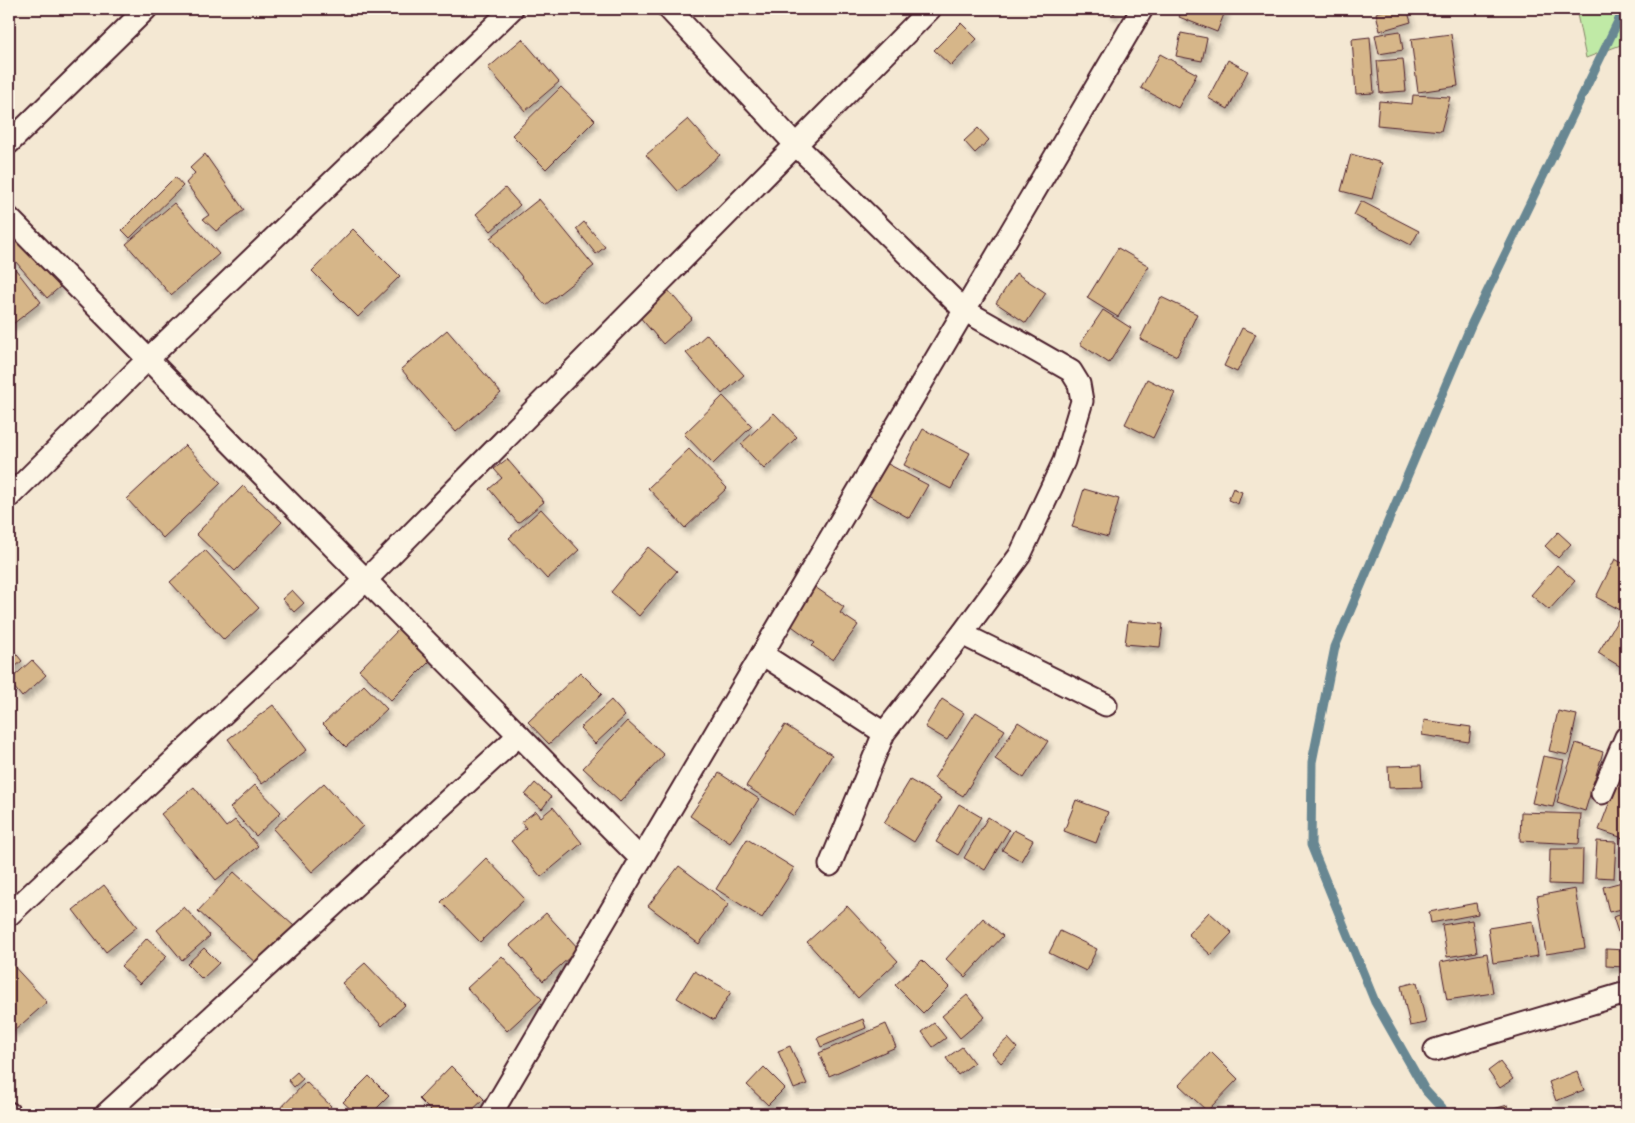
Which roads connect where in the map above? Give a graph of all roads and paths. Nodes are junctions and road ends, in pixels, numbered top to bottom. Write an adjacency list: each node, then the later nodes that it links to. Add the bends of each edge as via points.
1 (146, 9): 6 (street)
2 (512, 9): 10 (street)
3 (669, 9): 7 (street)
4 (930, 9): 7 (street)
5 (1142, 9): 9 (street)
6 (9, 143)
7 (796, 144): 9 (street); 12 (street)
8 (9, 218): 10 (street)
9 (964, 310): 13 (street, via 1071,371 1079,384 1082,401 1064,461 1020,555); 14 (street)
10 (148, 359): 11 (street); 12 (street)
11 (9, 497)
12 (366, 580): 17 (street); 22 (street)
13 (962, 634): 15 (street); 16 (street)
14 (762, 654): 16 (street); 20 (street)
15 (1106, 705)
16 (884, 733): 21 (street)
17 (519, 735): 20 (street); 25 (street)
18 (1626, 737): 19 (street)
19 (1602, 794)
20 (641, 859): 26 (street)
21 (830, 865)
22 (9, 915)
23 (1626, 993): 24 (street)
24 (1435, 1050)
25 (106, 1114)
26 (491, 1114)

